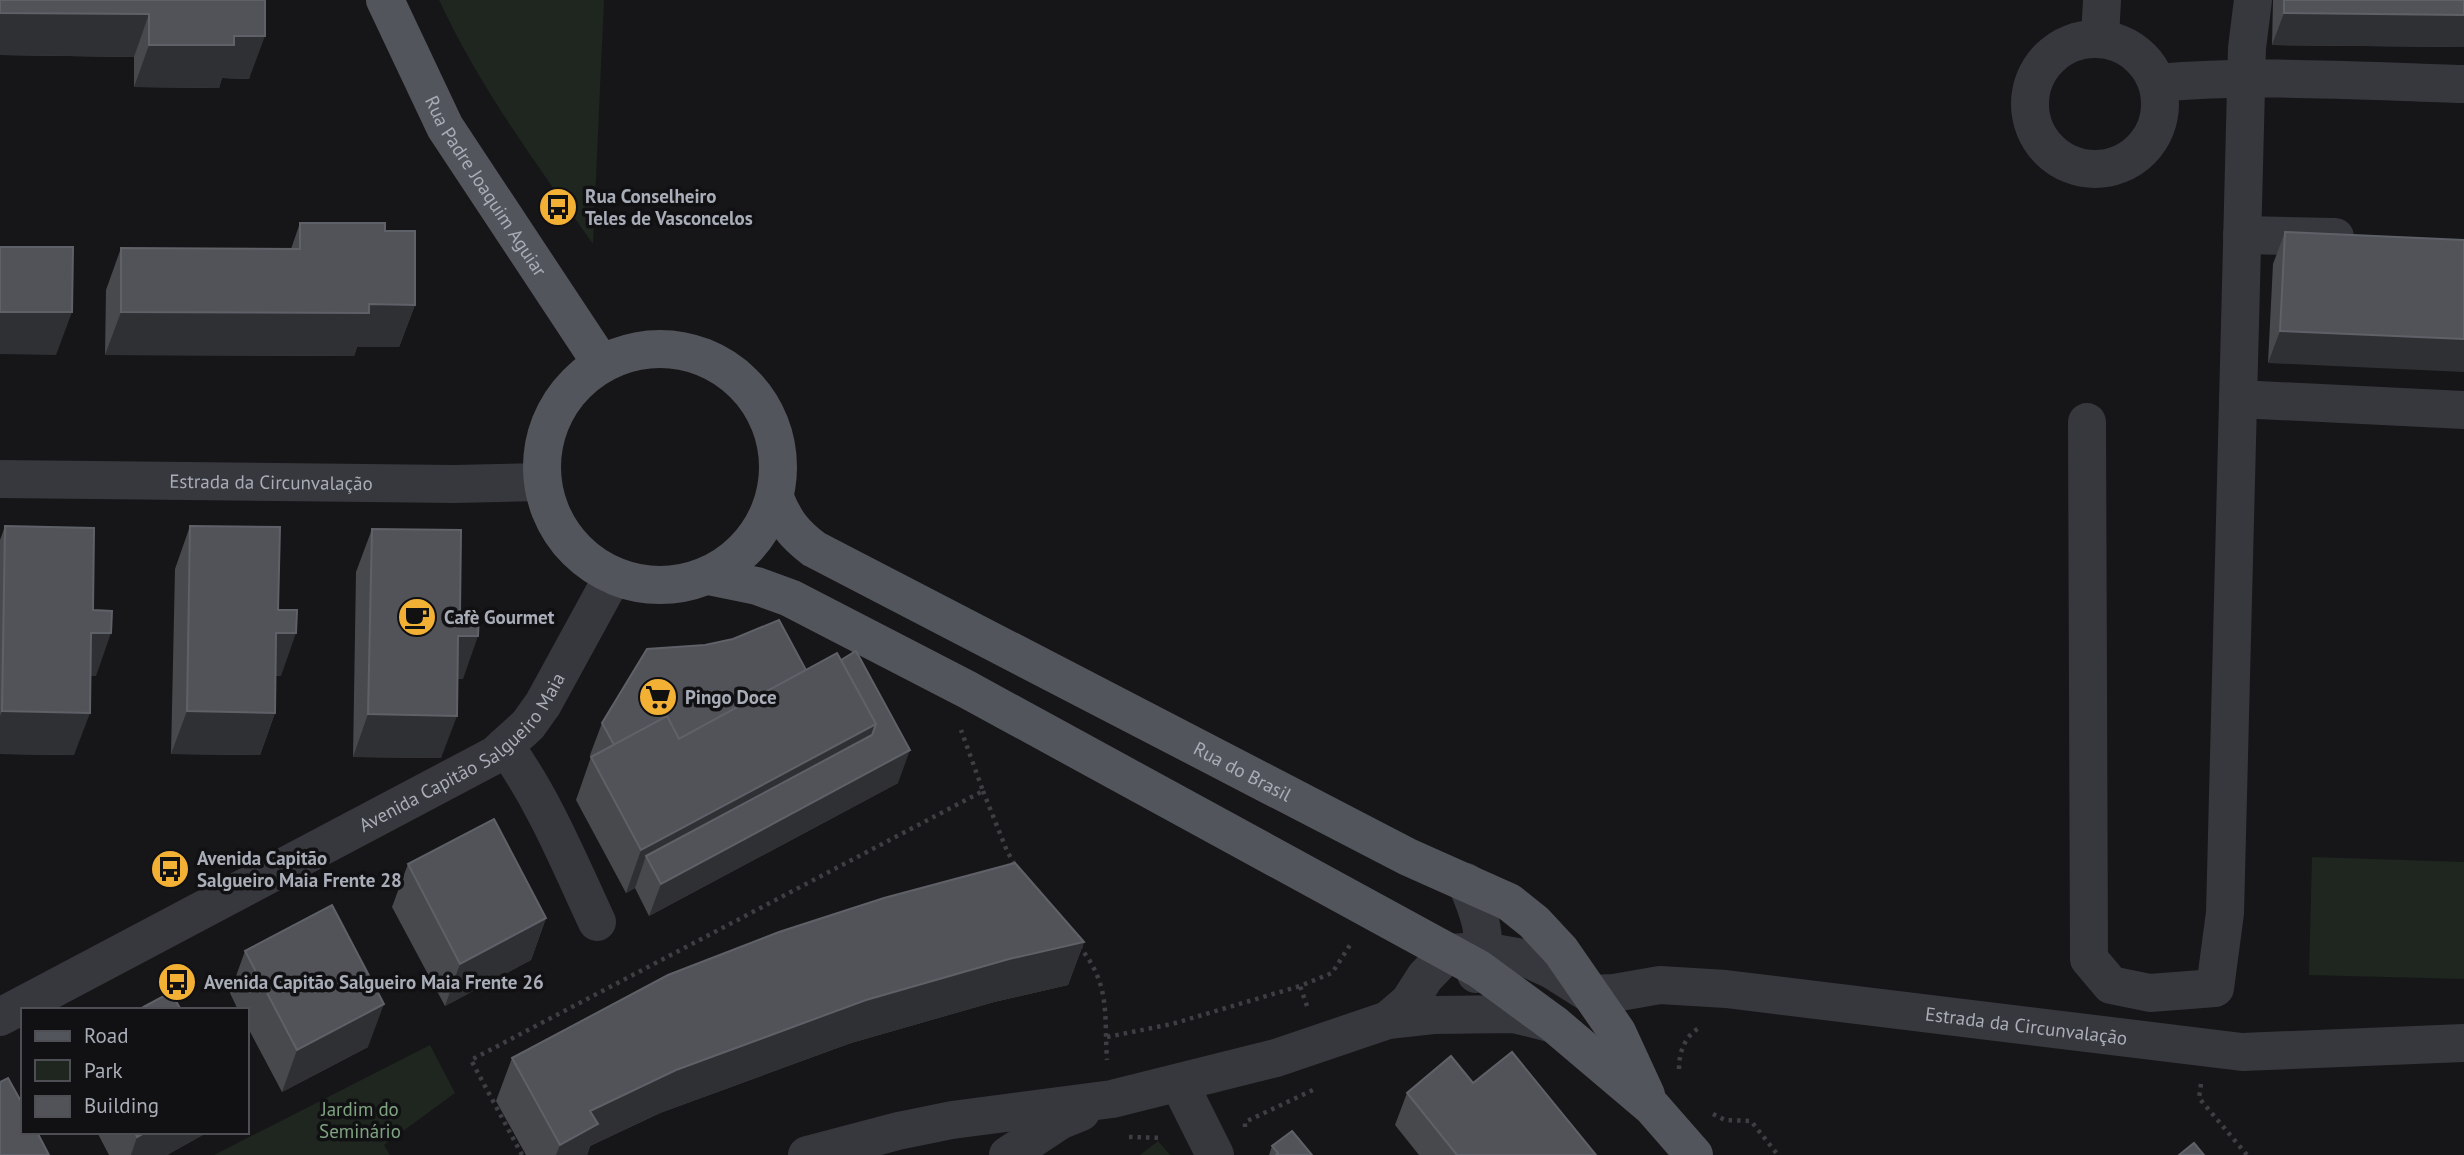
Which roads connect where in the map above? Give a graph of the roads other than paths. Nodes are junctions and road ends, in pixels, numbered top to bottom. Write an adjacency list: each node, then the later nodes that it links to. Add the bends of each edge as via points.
1 (385, 0): 10 (main road, Rua Padre Joaquim Aguiar, via 445,127)
2 (2102, 0): 4 (street)
3 (2253, 0): 5 (street)
4 (2100, 38): 6 (street, via 2141,56); 6 (street, via 2077,40 2057,51 2041,67 2031,88 2035,132 2048,150 2067,164 2087,170 2126,162 2155,133 2160,113)
5 (2246, 80): 6 (street); 7 (street); 8 (street)
6 (2157, 83)
7 (2464, 84)
8 (2242, 235): 9 (street); 11 (street)
9 (2367, 238)
10 (601, 363): 15 (main road, via 566,393 545,436); 16 (main road, via 646,349 692,352 734,373 764,408 778,451)
11 (2238, 399): 12 (street); 13 (street, via 2225,913 2216,988 2150,993 2111,985 2089,959)
12 (2464, 410)
13 (2087, 422)
14 (0, 479): 15 (street, Estrada da Circunvalação)
15 (542, 482): 17 (main road, via 556,526 587,561)
16 (775, 498): 18 (main road, via 754,540); 20 (main road, Rua do Brasil, via 789,527 814,549)
17 (613, 576): 18 (main road, via 674,585); 19 (street, Avenida Capitão Salgueiro Maia, via 542,704)
18 (708, 576): 22 (main road, Rua do Brasil, via 790,598)
19 (505, 746): 21 (street, via 544,808); 25 (street, Avenida Capitão Salgueiro Maia, via 474,768)
20 (1466, 882): 22 (street, via 1481,918); 23 (main road, Rua do Brasil, via 1509,902 1534,922 1561,951)
21 (597, 922)
22 (1470, 958): 23 (street, via 1528,959); 24 (street, via 1473,982 1457,1002); 26 (street, via 1424,977 1409,1002); 27 (main road, Rua do Brasil)
23 (1590, 994): 28 (street, Estrada da Circunvalação, via 1660,985 1726,989 2242,1052); 31 (main road, Rua do Brasil, via 1617,1032)
24 (1433, 1015): 26 (street); 27 (street, via 1514,1014)
25 (0, 1017)
26 (1388, 1020): 29 (street, via 1276,1058)
27 (1554, 1024): 31 (main road, Rua do Brasil)
28 (2464, 1043)
29 (1180, 1083): 30 (street); 35 (street)
30 (1112, 1099): 32 (street, via 952,1120); 34 (street, via 1061,1120)
31 (1652, 1107): 36 (main road, Rua do Brasil)
32 (908, 1143): 33 (street)
33 (807, 1155)
34 (1008, 1155)
35 (1214, 1155)
36 (1694, 1155)

